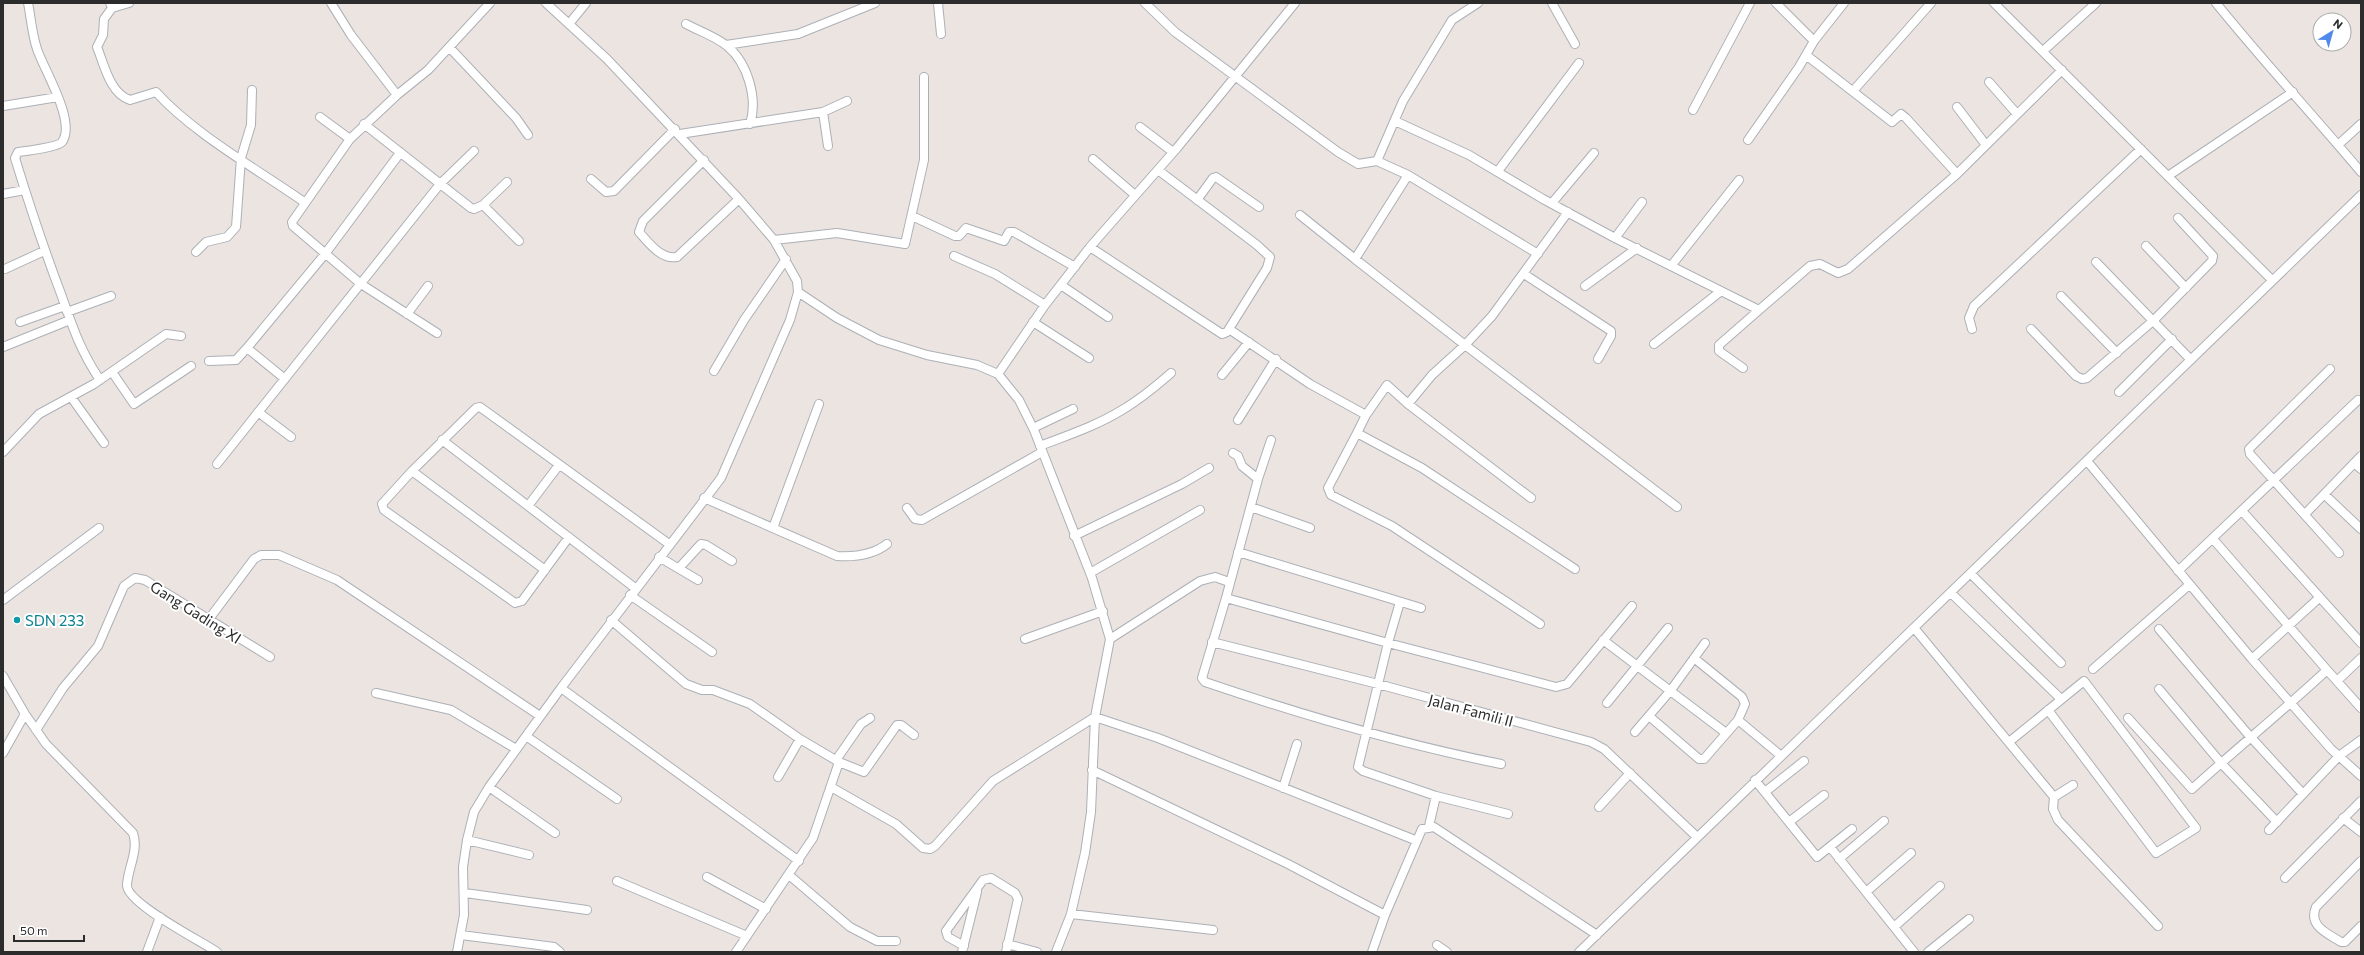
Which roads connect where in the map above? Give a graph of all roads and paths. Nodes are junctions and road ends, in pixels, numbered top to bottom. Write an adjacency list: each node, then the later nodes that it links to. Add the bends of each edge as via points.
1 (28, 3): 39 (street, via 37,48)
2 (129, 3): 20 (street)
3 (331, 3): 37 (street, via 351,35)
4 (490, 3): 27 (street)
5 (546, 3): 21 (street)
6 (586, 3): 21 (street)
7 (938, 3): 23 (street)
8 (1145, 3): 33 (street, via 1175,32)
9 (1295, 3): 33 (street)
10 (1478, 3): 47 (street, via 1452,20 1413,83)
11 (1552, 3): 25 (street)
12 (1750, 3): 43 (street)
13 (1776, 3): 24 (street)
14 (1844, 3): 24 (street)
15 (1931, 3): 36 (street)
16 (1994, 3): 28 (street)
17 (2096, 3): 28 (street)
18 (2216, 3): 38 (street)
19 (871, 4): 26 (street, via 798,34)
20 (111, 6): 64 (street, via 104,19 103,35 97,47 119,93 130,100 156,92 168,107)
21 (569, 24): 52 (street, via 607,59)
22 (686, 24): 26 (street)
23 (942, 34)
24 (1814, 41): 29 (street)
25 (1575, 44)
26 (726, 46): 49 (street, via 747,75 754,110)
27 (450, 48): 37 (street); 53 (street)
28 (2043, 51): 31 (street)
29 (1806, 55): 36 (street); 55 (street)
30 (1580, 63): 69 (street)
31 (2058, 74): 45 (street); 60 (street)
32 (924, 77): 91 (street, via 924,160)
33 (1235, 77): 61 (street); 67 (street, via 1349,160 1358,164)
34 (1989, 82): 45 (street)
35 (252, 90): 64 (street, via 251,125)
36 (1853, 91): 71 (street, via 1892,122 1901,114)
37 (397, 95): 48 (street)
38 (2288, 95): 57 (street); 73 (street)
39 (58, 97): 41 (street); 78 (street, via 65,129 63,141 58,145 18,152 16,156)
40 (847, 101): 44 (street)
41 (3, 106)
42 (1957, 107): 56 (street)
43 (1693, 110)
44 (823, 112): 49 (street); 58 (street)
45 (2017, 114): 56 (street)
46 (320, 117): 54 (street)
47 (1395, 121): 67 (street); 69 (street)
48 (364, 124): 54 (street); 62 (street)
49 (750, 124): 52 (street)
50 (2361, 124): 57 (street)
51 (1140, 127): 61 (street)
52 (677, 132): 66 (street); 74 (street, via 614,191 606,192)
53 (528, 134)
54 (350, 139): 84 (street)
55 (1748, 140)
56 (1986, 145): 71 (street)
57 (2338, 145): 70 (street)
58 (828, 146)
59 (474, 151): 77 (street)
60 (2139, 151): 73 (street); 130 (street, via 1974,306 1968,318)
61 (1173, 152): 68 (street)
62 (400, 153): 77 (street); 101 (street)
63 (1594, 153): 86 (street)
64 (241, 158): 84 (street); 100 (street, via 236,227 227,237 206,242)
65 (1092, 159): 80 (street)
66 (704, 160): 82 (street); 82 (street, via 643,221 639,232 651,246 667,257 676,257)
67 (1377, 161): 72 (street)
68 (1158, 170): 80 (street); 83 (street)
69 (1498, 171): 86 (street)
70 (2361, 172)
71 (1957, 174): 122 (street, via 1848,270 1838,274 1820,264 1810,266)
72 (1408, 175): 102 (street); 105 (street)
73 (2168, 176): 111 (street)
74 (591, 179)
75 (1739, 180): 107 (street)
76 (507, 182): 87 (street)
77 (440, 184): 87 (street, via 471,208); 112 (street)
78 (25, 190): 79 (street); 99 (street)
79 (3, 194)
80 (1135, 195): 97 (street)
81 (2361, 195): 111 (street)
82 (739, 199): 94 (street)
83 (1197, 200): 88 (street, via 1216,177); 129 (street, via 1270,257 1267,268)
84 (304, 202): 101 (street, via 292,224)
85 (1642, 202): 93 (street)
86 (1552, 203): 89 (street)
87 (483, 205): 95 (street)
88 (1259, 207)
89 (1568, 212): 93 (street); 102 (street)
90 (1300, 215): 105 (street)
91 (912, 216): 94 (street, via 906,242 902,245 837,233); 108 (street, via 955,236 959,236 966,228 1004,241 1009,232 1014,232)
92 (2178, 218): 116 (street, via 2213,256 2212,262)
93 (1615, 238): 98 (street)
94 (774, 240): 104 (street)
95 (519, 241)
96 (2146, 246): 116 (street)
97 (1090, 247): 108 (street); 129 (street, via 1222,334)
98 (1637, 248): 107 (street); 115 (street)
99 (44, 251): 109 (street); 123 (street)
100 (196, 252)
101 (325, 254): 112 (street); 139 (street)
102 (1538, 254): 110 (street)
103 (954, 256): 121 (street, via 995,274)
104 (786, 259): 118 (street, via 797,281); 149 (street, via 744,320)
105 (1355, 259): 137 (street)
106 (2096, 262): 126 (street)
107 (1671, 266): 117 (street)
108 (1075, 267): 113 (street)
109 (5, 269)
110 (1524, 274): 137 (street, via 1492,316); 142 (street, via 1610,331 1611,336)
111 (2270, 282): 144 (street)
112 (361, 284): 124 (street); 154 (street)
113 (1061, 285): 121 (street); 125 (street)
114 (428, 286): 124 (street)
115 (1585, 286)
116 (2186, 288): 126 (street)
117 (1722, 291): 122 (street); 136 (street)
118 (798, 292): 152 (street, via 837,318 879,340 927,356 977,365); 185 (street, via 790,320 727,468)
119 (111, 296): 123 (street)
120 (2061, 296): 140 (street)
121 (1045, 305): 128 (street)
122 (1759, 310): 147 (street, via 1719,345 1719,351)
123 (67, 313): 127 (street); 138 (street); 155 (street, via 84,356)
124 (408, 314): 132 (street)
125 (1108, 317)
126 (2154, 320): 134 (street); 140 (street)
127 (20, 322)
128 (1033, 322): 141 (street); 152 (street)
129 (1229, 329): 135 (street)
130 (1972, 329)
131 (2031, 329): 140 (street, via 2076,376 2082,379 2087,378)
132 (437, 333)
133 (181, 336): 150 (street, via 166,334)
134 (2172, 339): 144 (street); 156 (street)
135 (1249, 342): 143 (street); 153 (street)
136 (1654, 344)
137 (1465, 345): 160 (street, via 1432,375); 188 (street)
138 (3, 347)
139 (247, 348): 145 (street, via 236,360); 154 (street)
140 (2117, 353)
141 (1090, 358)
142 (1598, 359)
143 (1276, 360): 163 (street, via 1310,384); 164 (street)
144 (2191, 360): 175 (street)
145 (209, 361)
146 (190, 366): 150 (street, via 134,404)
147 (1743, 368)
148 (2330, 369): 183 (street, via 2250,446 2250,454)
149 (714, 371)
150 (112, 372): 155 (street)
151 (1170, 373): 171 (street, via 1144,396 1121,411)
152 (998, 374): 165 (street, via 1019,400)
153 (1222, 375)
154 (285, 379): 162 (street)
155 (100, 380): 157 (street)
156 (2119, 392)
157 (71, 397): 170 (street); 172 (street, via 32,419)
158 (2358, 400): 183 (street)
159 (819, 404): 195 (street)
160 (1408, 404): 163 (street, via 1387,385); 186 (street)
161 (1073, 409): 165 (street)
162 (258, 412): 167 (street); 177 (street)
163 (1366, 415): 166 (street)
164 (1238, 420)
165 (1033, 428): 171 (street)
166 (1357, 433): 208 (street, via 1422,468); 228 (street, via 1328,488 1331,495 1392,526)
167 (291, 437)
168 (442, 440): 178 (street, via 480,407); 181 (street); 187 (street)
169 (1271, 440): 182 (street)
170 (104, 443)
171 (1041, 449): 189 (street, via 922,520 915,519); 198 (street)
172 (3, 452)
173 (1233, 453): 182 (street)
174 (2361, 456): 176 (street)
175 (2087, 461): 210 (street); 212 (street)
176 (2354, 463): 180 (street); 184 (street)
177 (217, 464)
178 (559, 465): 187 (street); 201 (street)
179 (1209, 468): 198 (street, via 1182,484)
180 (2361, 469)
181 (412, 471): 209 (street); 209 (street, via 383,501 384,510 515,603 522,601)
182 (1258, 479): 190 (street)
183 (2275, 480): 192 (street); 193 (street)
184 (2325, 494): 193 (street); 197 (street)
185 (704, 498): 195 (street); 201 (street)
186 (1531, 498)
187 (528, 506): 199 (street)
188 (1677, 507)
189 (907, 508)
190 (1251, 508): 196 (street); 203 (street)
191 (1200, 510): 211 (street)
192 (2242, 511): 200 (street); 220 (street)
193 (2305, 514): 204 (street)
194 (99, 528): 221 (street)
195 (774, 528): 202 (street, via 837,556 864,554)
196 (1310, 528)
197 (2361, 529)
198 (1074, 536): 211 (street)
199 (568, 537): 209 (street); 216 (street)
200 (2213, 539): 210 (street); 229 (street)
201 (670, 544): 205 (street)
202 (887, 544)
203 (1238, 552): 214 (street); 222 (street)
204 (2339, 553)
205 (659, 557): 207 (street); 216 (street)
206 (732, 561): 207 (street, via 701,544)
207 (679, 568): 213 (street)
208 (1575, 569)
209 (545, 570)
210 (2178, 571): 215 (street)
211 (1090, 573): 225 (street)
212 (1971, 574): 217 (street); 245 (street)
213 (698, 580)
214 (1229, 582): 219 (street); 234 (street, via 1215,577 1200,581)
215 (2189, 585): 243 (street); 247 (street)
216 (635, 588): 218 (street)
217 (1951, 593): 231 (street); 256 (street)
218 (630, 595): 227 (street); 240 (street)
219 (1226, 598): 236 (street); 237 (street)
220 (2319, 598): 229 (street); 239 (street)
221 (3, 600)
222 (1400, 602): 224 (street); 237 (street)
223 (1632, 606): 235 (street)
224 (1421, 608)
225 (1103, 610): 233 (street); 234 (street)
226 (209, 620): 241 (street, Gang Gading XI); 262 (street, via 254,558 261,555 279,555 337,580); 268 (street, Gang Gading XI, via 145,580 132,579 124,586 98,646 63,688)
227 (611, 620): 252 (street); 275 (street, via 686,684 702,690 713,690 750,704)
228 (1540, 624)
229 (2288, 626): 243 (street); 248 (street)
230 (1668, 628): 246 (street)
231 (1914, 629): 277 (street); 281 (street, via 1791,748)
232 (2159, 629): 274 (street)
233 (1025, 639)
234 (1110, 639): 264 (street)
235 (1603, 640): 237 (street, via 1567,684 1556,687); 246 (street)
236 (1212, 642): 251 (street, Jalan Famili II); 269 (street, via 1202,678 1205,682 1284,709)
237 (1388, 643): 251 (street)
238 (1705, 643): 242 (street)
239 (2361, 643)
240 (712, 652)
241 (270, 657)
242 (1694, 658): 253 (street); 267 (street, via 1742,697 1745,704)
243 (2252, 660): 258 (street)
244 (2361, 660): 250 (street)
245 (2061, 663)
246 (1638, 666): 253 (street); 257 (street)
247 (2093, 669)
248 (2327, 670): 250 (street); 258 (street)
249 (3, 676): 261 (street)
250 (2337, 681): 259 (street)
251 (1378, 684): 269 (street); 288 (street, Jalan Famili II, via 1591,742 1604,749)
252 (561, 688): 262 (street); 321 (street)
253 (1671, 690): 263 (street); 271 (street)
254 (2160, 690): 285 (street)
255 (376, 693): 279 (street, via 434,704 451,710)
256 (2062, 699): 260 (street); 260 (street, via 2084,681 2196,828 2156,853)
257 (1607, 703)
258 (2292, 703): 274 (street); 282 (street)
259 (2361, 708)
260 (2048, 710): 277 (street)
261 (25, 714): 268 (street); 280 (street)
262 (540, 716): 273 (street)
263 (1649, 716): 270 (street); 271 (street, via 1699,759 1704,759)
264 (1095, 717): 287 (street); 294 (street, via 1003,773 930,849 923,848 896,824); 295 (street, via 1158,738)
265 (870, 718): 283 (street, via 861,724)
266 (2128, 718): 285 (street, via 2192,789)
267 (1738, 720): 271 (street); 281 (street)
268 (36, 730): 335 (street, via 67,767 130,828 135,842 127,888 132,897)
269 (1368, 731): 286 (street); 299 (street, via 1358,766 1360,769)
270 (1635, 732)
271 (1726, 733)
272 (914, 735): 283 (street, via 901,725 897,725 864,772)
273 (526, 736): 279 (street); 301 (street)
274 (2250, 736): 285 (street); 298 (street)
275 (800, 739): 283 (street); 290 (street)
276 (2361, 740): 282 (street)
277 (2009, 742): 300 (street)
278 (1297, 744): 295 (street)
279 (516, 749): 293 (street)
280 (3, 753)
281 (1780, 755): 291 (street)
282 (2340, 756): 289 (street); 298 (street)
283 (837, 761): 294 (street)
284 (1804, 761): 296 (street)
285 (2221, 763): 308 (street)
286 (1501, 764)
287 (1092, 770): 333 (street, via 1091,812 1085,853); 334 (street, via 1288,864)
288 (1630, 773): 303 (street); 314 (street, Jalan Famili II)
289 (2361, 776)
290 (778, 777)
291 (1755, 780): 296 (street); 314 (street)
292 (2073, 785): 300 (street)
293 (489, 787): 313 (street); 315 (street, via 474,812)
294 (831, 787): 321 (street, via 818,827)
295 (1283, 788): 316 (street)
296 (1765, 792): 307 (street)
297 (1824, 794): 307 (street)
298 (2303, 794): 308 (street)
299 (1436, 796): 304 (street); 309 (street)
300 (2054, 797): 337 (street, via 2053,809 2058,820)
301 (617, 799)
302 (2361, 801): 305 (street)
303 (1599, 807)
304 (1508, 814)
305 (2343, 818): 312 (street); 325 (street)
306 (1884, 821): 320 (street)
307 (1789, 822): 317 (street, via 1817,857)
308 (2277, 822): 311 (street)
309 (1429, 826): 316 (street, via 1422,829); 342 (street, via 1442,832)
310 (1852, 829): 317 (street)
311 (2269, 830)
312 (2361, 832)
313 (555, 833)
314 (1697, 837): 342 (street)
315 (467, 840): 319 (street); 330 (street, via 463,867)
316 (1415, 840): 334 (street)
317 (1830, 847): 320 (street)
318 (1912, 853): 329 (street)
319 (529, 855)
320 (1839, 860): 329 (street)
321 (799, 861): 323 (street)
322 (2361, 861): 338 (street, via 2316,907 2313,920 2319,928 2343,942)
323 (789, 875): 331 (street); 344 (street, via 850,927 877,940)
324 (707, 877): 331 (street)
325 (2285, 878)
326 (617, 881): 343 (street)
327 (1940, 886): 339 (street)
328 (978, 887): 346 (street, via 983,880 991,878 1015,893 1018,899); 348 (street); 348 (street, via 946,931 948,937)
329 (1866, 892): 339 (street)
330 (465, 893): 332 (street); 341 (street)
331 (766, 908): 343 (street)
332 (587, 910)
333 (1071, 914): 340 (street); 355 (street)
334 (1385, 915): 356 (street)
335 (160, 917): 347 (street); 349 (street)
336 (1969, 919): 360 (street)
337 (2158, 926)
338 (2361, 926)
339 (1894, 927): 359 (street)
340 (1213, 930)
341 (461, 935): 351 (street); 352 (street, via 554,947)
342 (1597, 935): 358 (street)
343 (747, 936): 353 (street)
344 (896, 941)
345 (1437, 945): 357 (street)
346 (1006, 948): 354 (street)
347 (209, 949): 350 (street)
348 (963, 949)
349 (147, 952)
350 (217, 952)
351 (456, 952)
352 (560, 952)
353 (736, 952)
354 (1037, 952)
355 (1056, 952)
356 (1372, 952)
357 (1447, 952)
358 (1579, 952)
359 (1914, 952)
360 (1928, 952)

